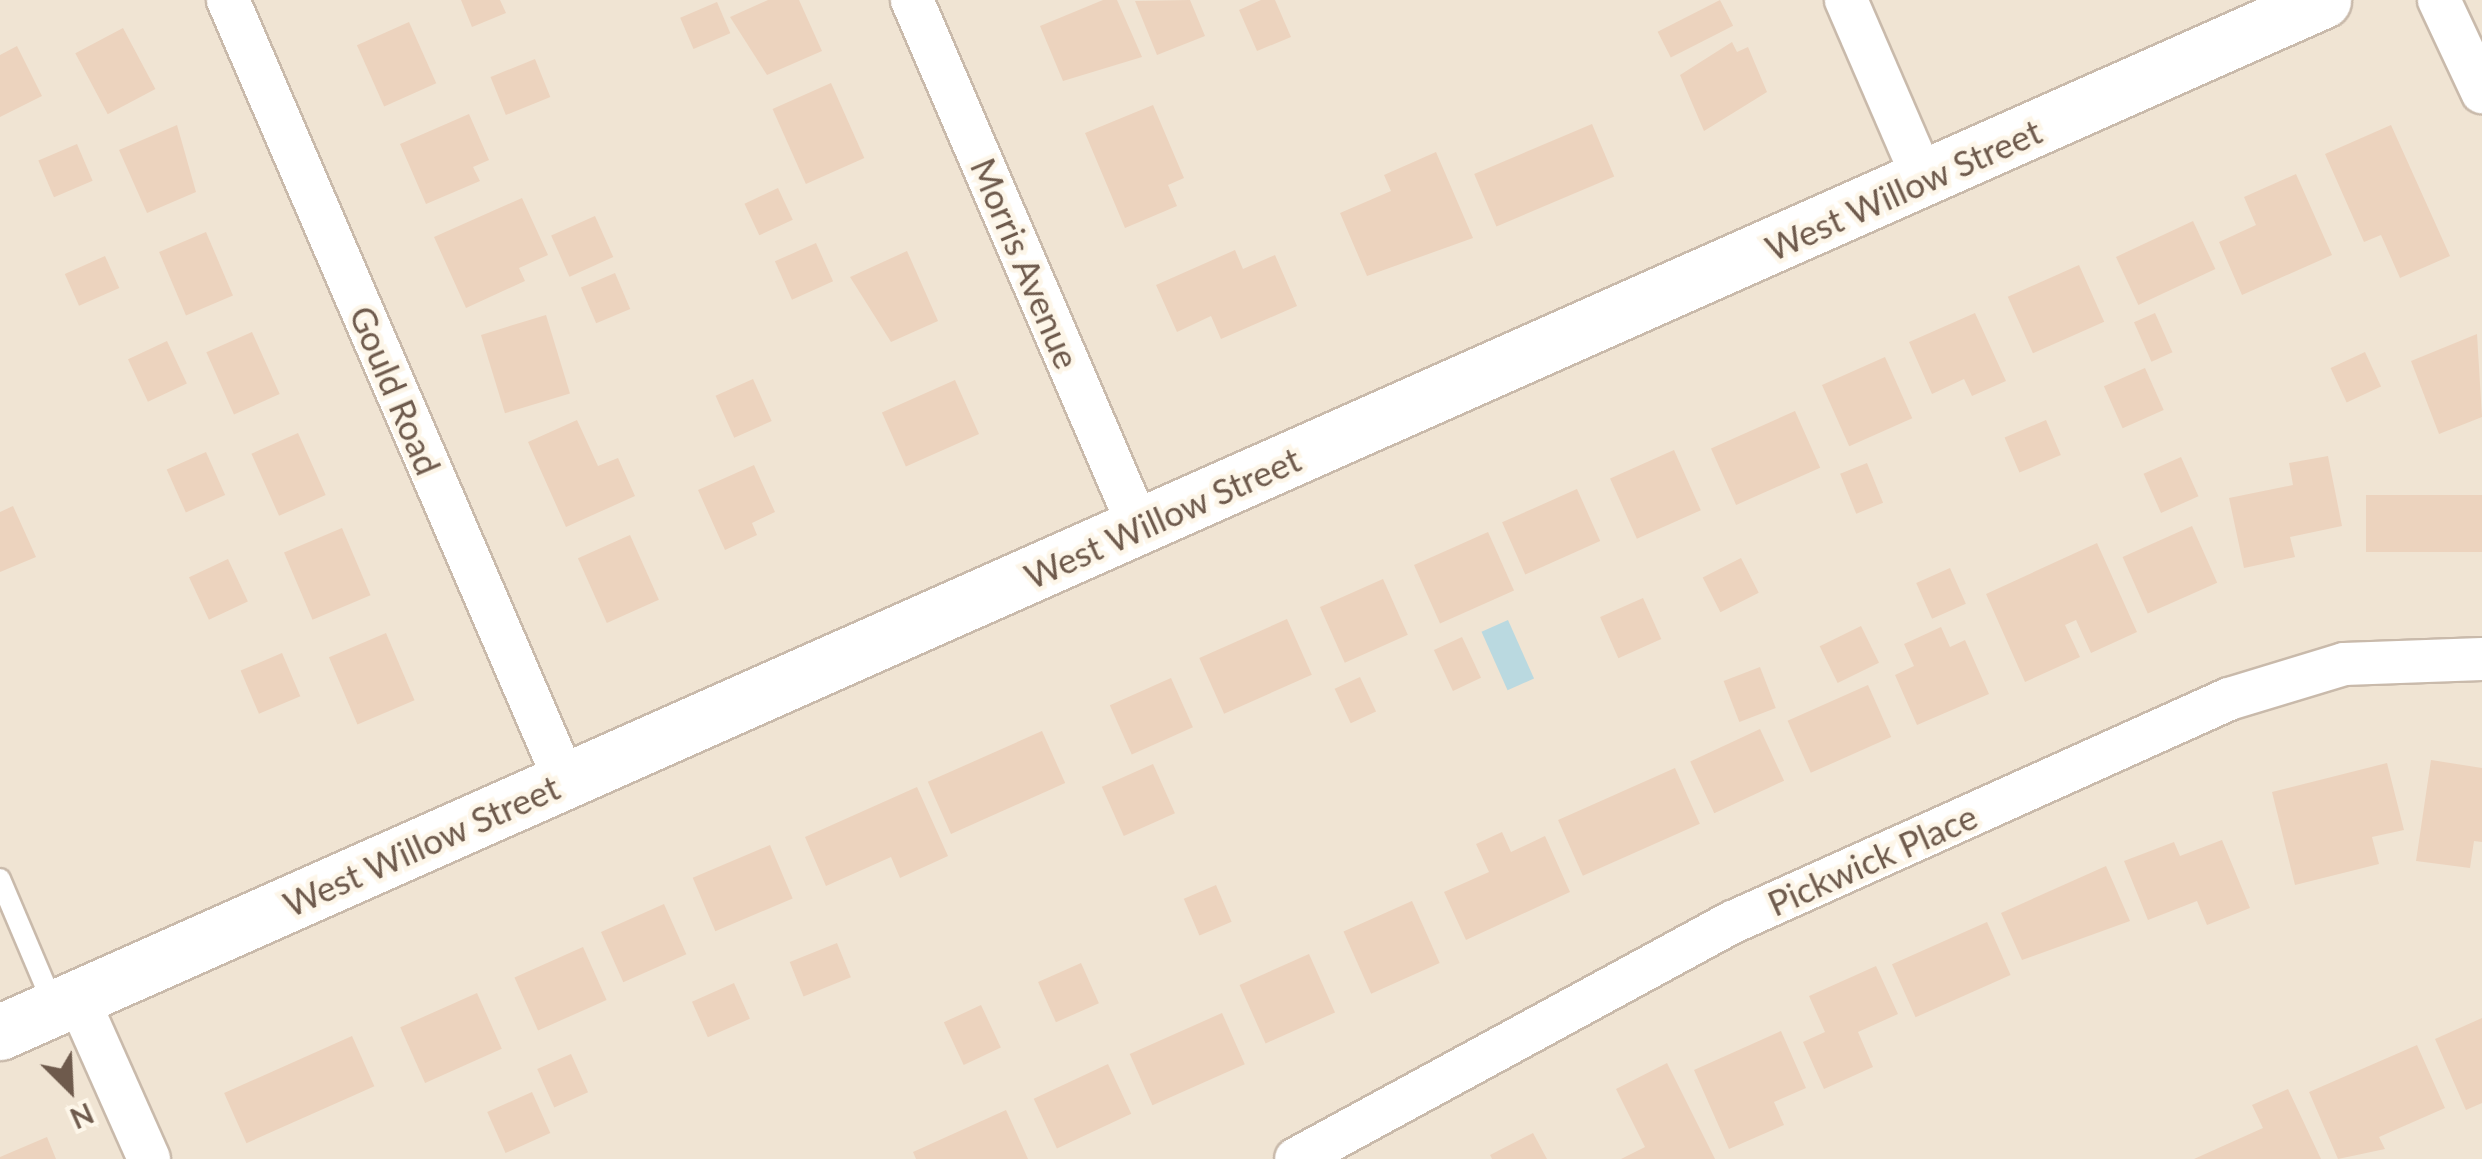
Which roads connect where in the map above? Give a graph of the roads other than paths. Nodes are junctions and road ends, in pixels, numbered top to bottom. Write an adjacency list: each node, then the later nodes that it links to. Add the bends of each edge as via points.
1 (228, 0): 10 (street, Gould Road)
2 (912, 0): 8 (street, Morris Avenue)
3 (1846, 0): 7 (street)
4 (2323, 0): 7 (street, West Willow Street)
5 (2438, 0): 6 (street)
6 (2482, 92)
7 (1924, 180): 8 (street, West Willow Street)
8 (1139, 527): 10 (street, West Willow Street)
9 (2482, 660): 15 (street, Pickwick Place, via 2344,664 2228,699 1733,922)
10 (565, 781): 12 (street, West Willow Street)
11 (0, 879): 12 (lane)
12 (66, 1002): 13 (street, West Willow Street); 14 (street)
13 (0, 1032)
14 (148, 1159)
15 (1296, 1159)

